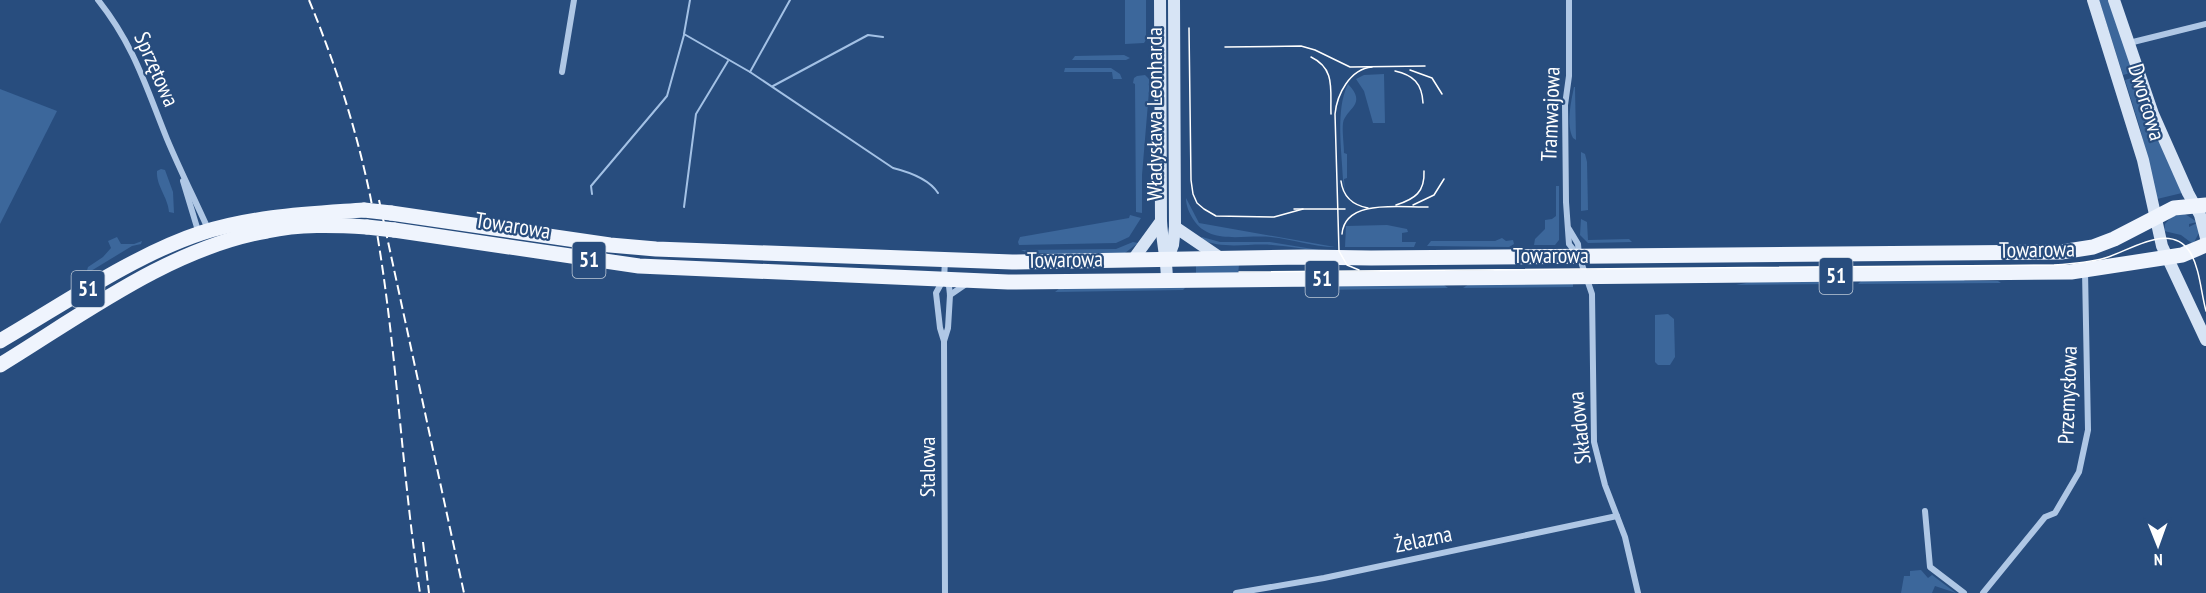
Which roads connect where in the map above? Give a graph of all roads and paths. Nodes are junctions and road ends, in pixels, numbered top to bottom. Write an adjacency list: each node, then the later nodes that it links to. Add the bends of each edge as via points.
1 (98, 0): 11 (street, Sprzętowa, via 140,67)
2 (574, 0): 10 (street)
3 (1160, 0): 14 (main road, Władysława Leonharda)
4 (1174, 0): 15 (main road, Władysława Leonharda)
5 (1569, 0): 21 (street, Tramwajowa, via 1566,202)
6 (2093, 0): 13 (main road, Dworcowa, via 2131,118)
7 (2114, 0): 9 (main road, Dworcowa)
8 (2206, 24): 9 (street)
9 (2128, 43): 12 (main road, Dworcowa, via 2153,114)
10 (562, 72)
11 (175, 158): 18 (street, Sprzętowa); 18 (street, Sprzętowa)
12 (2200, 205): 13 (main road, 51, via 2174,208); 17 (main road, Dworcowa)
13 (2156, 218): 21 (main road, Towarowa / 51, via 2107,242 2061,252); 22 (main road, Dworcowa)
14 (1161, 221): 25 (main road, Władysława Leonharda); 26 (main road, Władysława Leonharda)
15 (1175, 227): 24 (main road, Władysława Leonharda); 26 (main road, Władysława Leonharda)
16 (534, 234): 18 (main road, Towarowa / 51, bridge, via 364,210 282,216 232,225); 20 (main road, via 522,239); 23 (main road, Towarowa / 51, via 634,247)
17 (2206, 238)
18 (207, 239): 20 (main road, Towarowa / 51, bridge, via 329,225 394,230); 36 (main road, Towarowa / 51, via 160,251); 38 (main road, Towarowa / 51)
19 (2206, 245): 22 (main road, 51)
20 (526, 250): 29 (main road, Towarowa / 51, via 656,268)
21 (1578, 256): 24 (main road, Towarowa / 51, via 1305,256); 28 (street, Składowa)
22 (2167, 257): 27 (main road, Towarowa / 51); 35 (main road)
23 (945, 260): 25 (main road, Towarowa / 51); 30 (street, Stalowa)
24 (1222, 260): 26 (main road, Towarowa / 51)
25 (1132, 261): 26 (main road, Towarowa / 51)
26 (1167, 261): 32 (main road, Władysława Leonharda)
27 (2085, 271): 28 (main road, Towarowa / 51); 45 (street, Przemysłowa, via 2088,430 2079,472 2055,513 2045,517)
28 (1586, 277): 32 (main road, Towarowa / 51); 40 (street, Składowa, via 1592,294 1594,442)
29 (913, 279): 30 (main road, Towarowa / 51); 34 (street)
30 (944, 280): 31 (main road, Towarowa / 51); 33 (street, Stalowa); 34 (street, Stalowa)
31 (974, 281): 32 (main road, Towarowa / 51); 33 (street)
32 (1167, 281)
33 (950, 295): 37 (street, Stalowa)
34 (936, 296): 37 (street, Stalowa)
35 (2206, 340)
36 (0, 341)
37 (944, 341): 41 (street, Stalowa)
38 (0, 365)
39 (1925, 511): 44 (street, via 1930,567)
40 (1617, 516): 42 (street, Żelazna); 43 (street, Składowa)
41 (945, 593)
42 (1236, 593)
43 (1638, 593)
44 (1964, 593)
45 (1983, 593)

